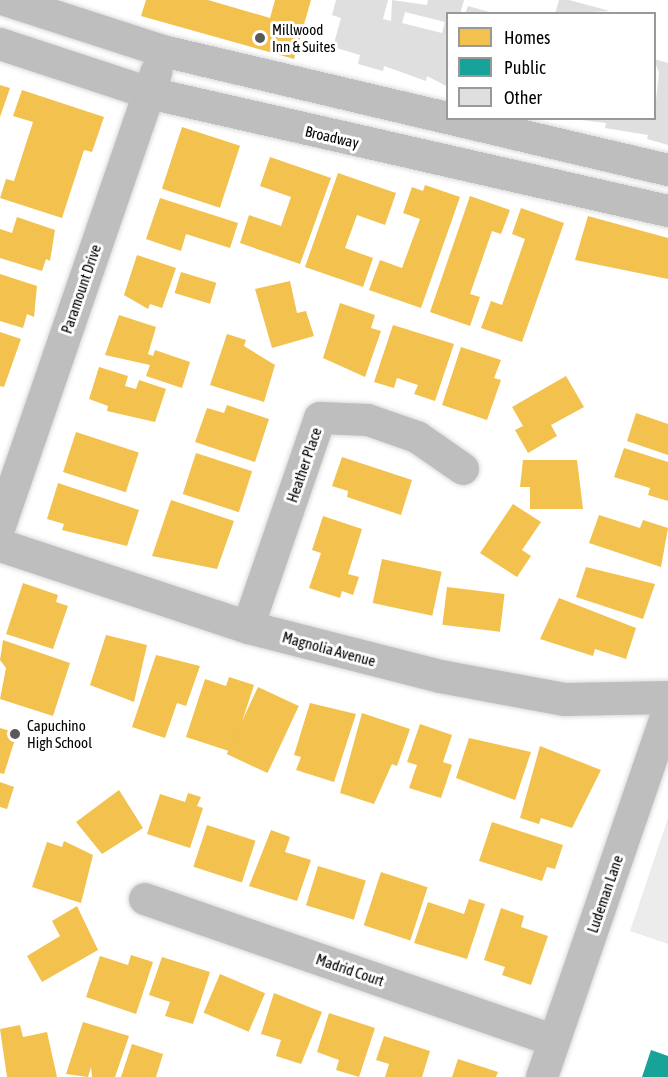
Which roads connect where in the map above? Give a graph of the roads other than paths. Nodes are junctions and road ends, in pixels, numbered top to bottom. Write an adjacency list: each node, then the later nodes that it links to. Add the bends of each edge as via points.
1 (5, 0): 3 (street)
2 (0, 44): 4 (street, Broadway)
3 (163, 51): 4 (street, Paramount Drive); 5 (street)
4 (149, 93): 8 (street, Broadway); 10 (street, Paramount Drive)
5 (446, 118)
6 (453, 120): 7 (street)
7 (668, 171)
8 (668, 211)
9 (463, 470): 12 (street, Heather Place, via 417,436 368,420 320,418)
10 (0, 526)
11 (0, 545): 12 (main road, Magnolia Avenue)
12 (248, 627): 13 (main road, Magnolia Avenue, via 377,662 529,693 620,702)
13 (668, 697)
14 (668, 712): 16 (street, Ludeman Lane)
15 (145, 899): 16 (street, Madrid Court)
16 (554, 1041): 17 (street, Ludeman Lane)
17 (542, 1077)

